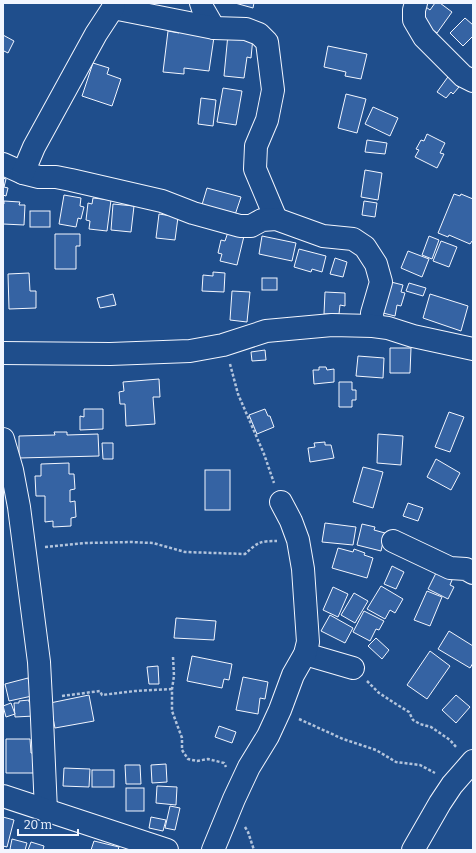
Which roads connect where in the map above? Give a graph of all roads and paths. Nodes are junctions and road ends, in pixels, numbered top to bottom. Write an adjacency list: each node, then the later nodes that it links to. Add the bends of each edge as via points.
1 (201, 3): 4 (street)
2 (416, 3): 5 (street, via 414,20 424,37 463,76)
3 (114, 6): 4 (street); 7 (street, via 34,147)
4 (214, 28): 8 (street, via 246,29 259,34 267,42 273,90 267,120 256,146 255,169)
5 (473, 81)
6 (3, 164): 7 (street)
7 (23, 173): 8 (street, via 71,180 162,201 240,226 251,226 262,220)
8 (276, 219): 9 (street, via 323,236 352,239 365,247 376,264 381,282 372,314)
9 (373, 326): 10 (street, via 332,325 266,331); 11 (street)
10 (223, 345): 12 (street, via 190,351 110,354); 14 (path, via 238,394)
11 (473, 349)
12 (3, 353)
13 (3, 439): 17 (street, via 12,470)
14 (281, 502): 15 (street)
15 (298, 540): 17 (path, via 264,541 255,544 245,554 185,552 152,543 131,542); 19 (street, via 303,569 308,642)
16 (393, 541): 18 (street, via 450,568 466,569)
17 (25, 549): 23 (street)
18 (473, 573)
19 (305, 654): 21 (street); 24 (street, via 293,675)
20 (173, 657): 22 (path)
21 (353, 668): 25 (path, via 379,693 409,712 413,720 431,727 450,740)
22 (172, 689): 23 (path, via 102,695 100,691); 28 (path, via 172,711 182,738 182,750 188,759 208,759 224,763)
23 (41, 698): 29 (street)
24 (280, 710): 26 (path, via 343,740 376,750 396,762 420,765); 28 (street)
25 (472, 762): 26 (street)
26 (452, 785): 33 (street)
27 (3, 796): 29 (street)
28 (234, 799): 31 (street); 32 (path)
29 (46, 811): 30 (street)
30 (167, 850)
31 (213, 850)
32 (254, 850)
33 (413, 850)

